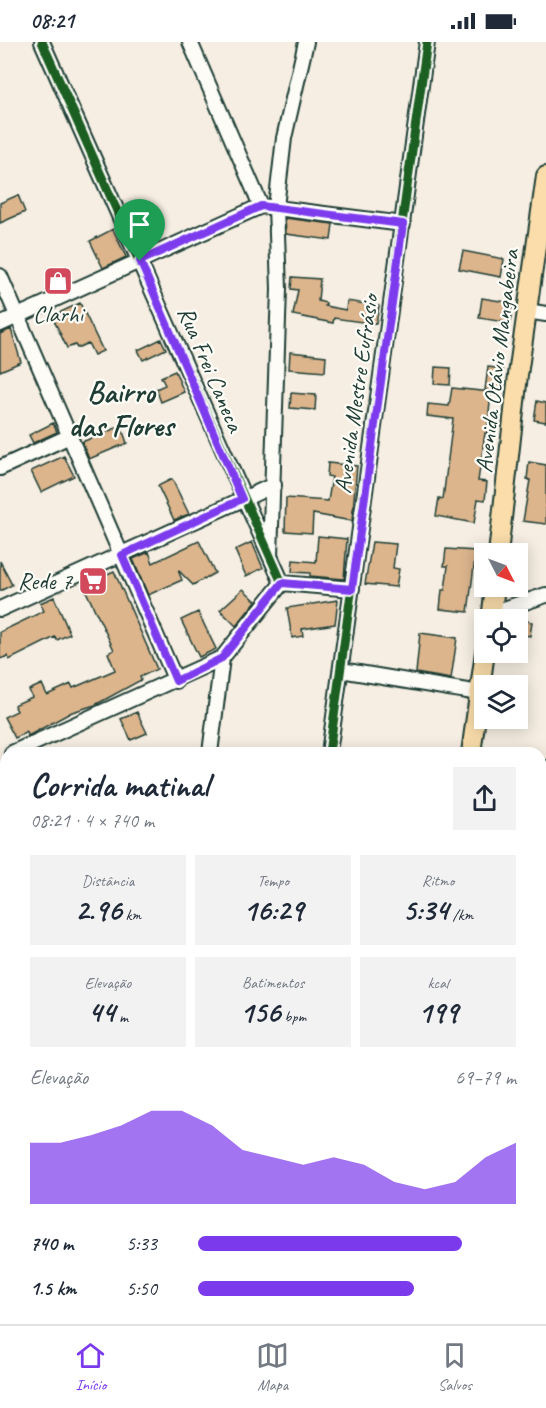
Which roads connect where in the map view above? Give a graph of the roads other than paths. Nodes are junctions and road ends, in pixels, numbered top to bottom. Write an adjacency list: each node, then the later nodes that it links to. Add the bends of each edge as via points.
1 (42, 42): 9 (street, Rua Frei Caneca)
2 (190, 42): 6 (street)
3 (306, 42): 7 (street, via 284,138)
4 (427, 42): 8 (street, Avenida Mestre Eufrásio)
5 (546, 176): 11 (main road, Avenida Otávio Mangabeira)
6 (261, 206): 7 (street); 9 (street)
7 (276, 207): 8 (street); 17 (street, via 279,289)
8 (403, 224): 23 (street, Avenida Mestre Eufrásio)
9 (140, 261): 13 (street); 18 (street, Rua Frei Caneca)
10 (0, 276): 13 (street)
11 (527, 311): 12 (street); 19 (main road, Avenida Otávio Mangabeira)
12 (546, 314)
13 (18, 316): 14 (street); 15 (street)
14 (0, 324)
15 (70, 436): 16 (street); 20 (street)
16 (0, 468)
17 (274, 485): 18 (street); 21 (street)
18 (242, 499): 20 (street); 21 (street, Rua Frei Caneca)
19 (499, 543)
20 (122, 555): 25 (street); 29 (street)
21 (270, 557): 22 (street, Rua Frei Caneca)
22 (282, 583): 23 (street); 27 (street)
23 (352, 589): 28 (street, Avenida Mestre Eufrásio)
24 (546, 596): 26 (street)
25 (0, 609)
26 (510, 609)
27 (222, 658): 29 (street); 33 (street)
28 (341, 670): 30 (street); 34 (street, Avenida Mestre Eufrásio)
29 (176, 681): 32 (street)
30 (474, 692)
31 (474, 729): 35 (main road)
32 (26, 747)
33 (211, 747)
34 (330, 747)
35 (472, 747)

